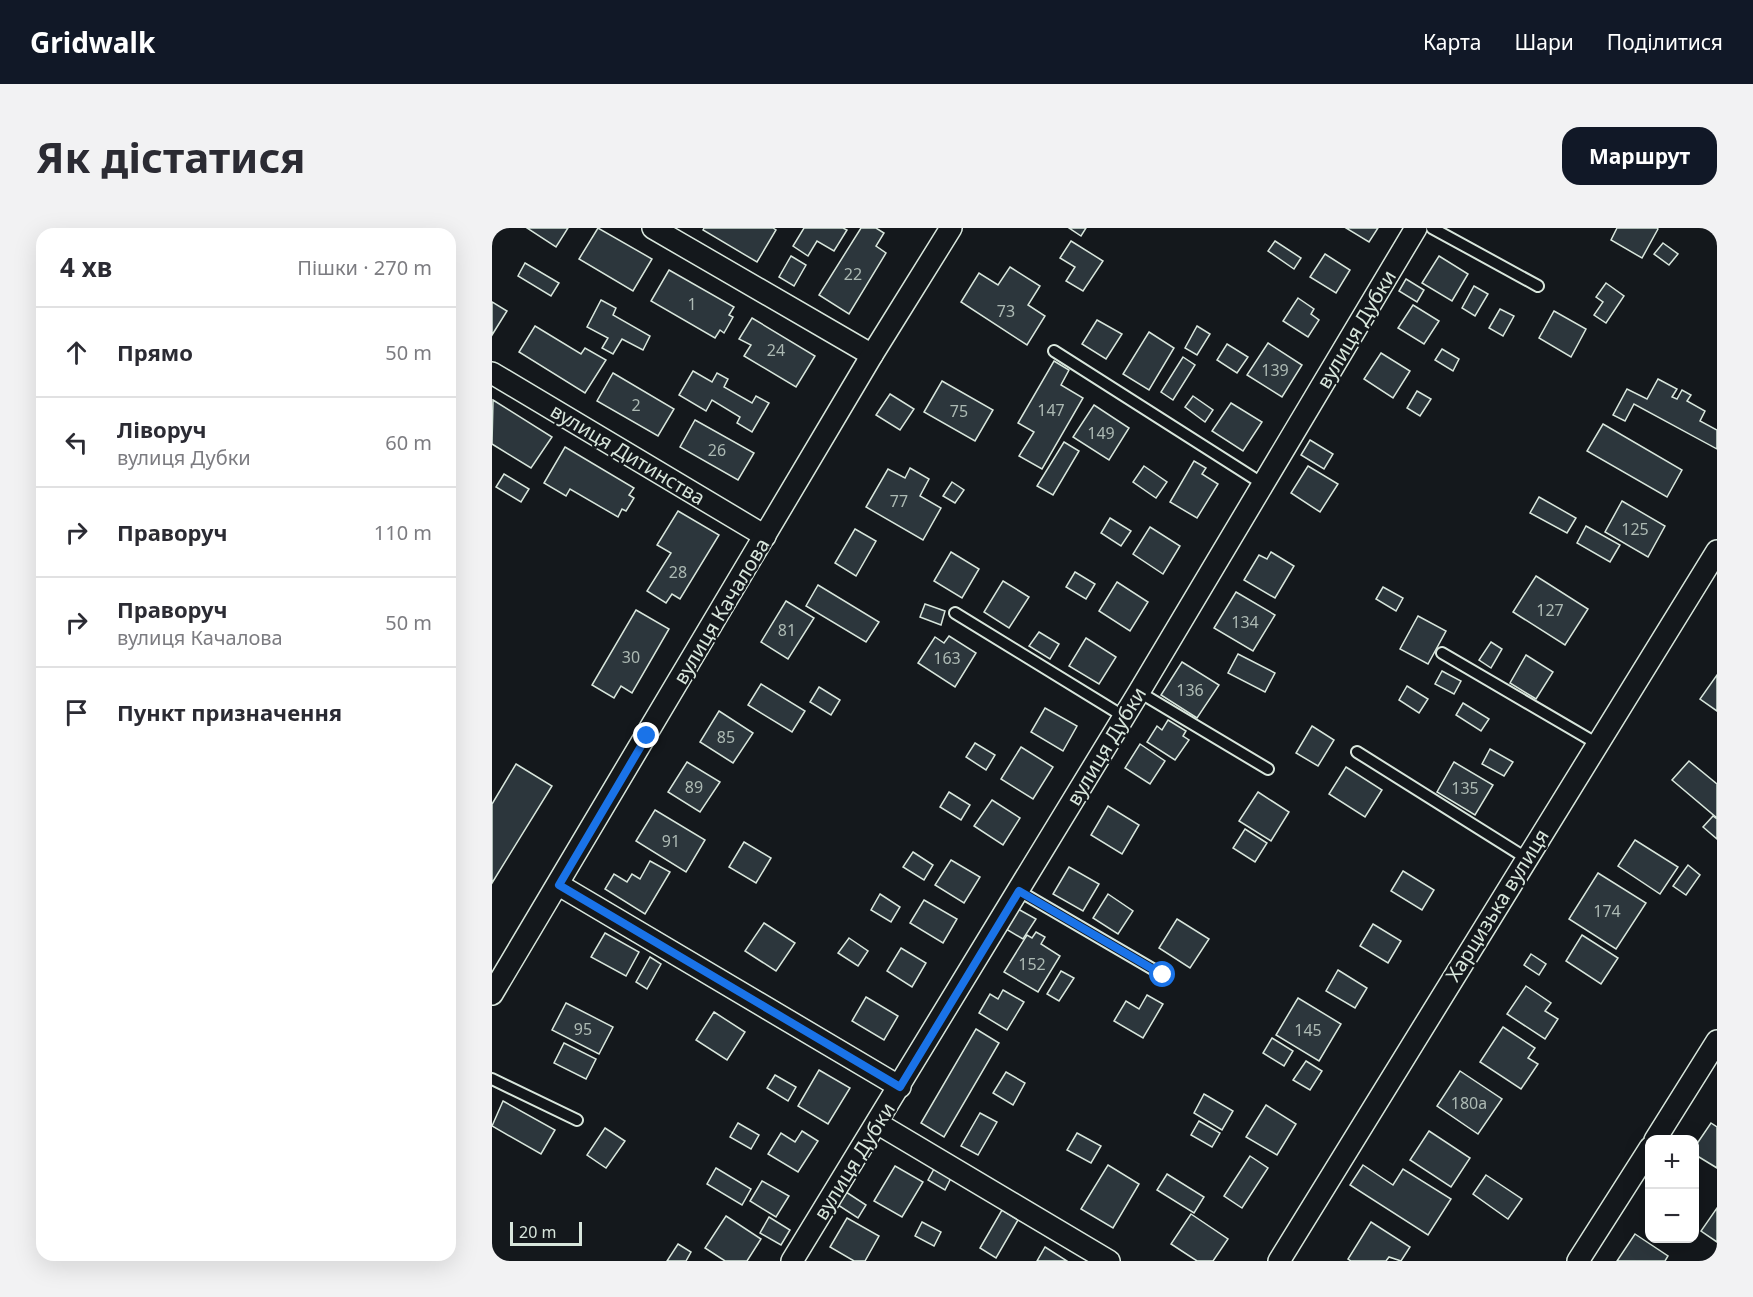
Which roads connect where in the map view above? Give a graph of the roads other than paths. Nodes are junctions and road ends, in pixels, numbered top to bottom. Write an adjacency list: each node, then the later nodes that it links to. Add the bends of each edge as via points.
1 (653, 228): 7 (street)
2 (951, 228): 7 (street, вулиця Качалова)
3 (1416, 228): 9 (street, вулиця Дубки)
4 (1432, 228): 5 (lane)
5 (1538, 286)
6 (1054, 351): 9 (lane)
7 (872, 355): 10 (street, вулиця Качалова)
8 (492, 373): 10 (street, вулиця Дитинства)
9 (1263, 484): 14 (street, вулиця Дубки)
10 (765, 536): 20 (street, вулиця Качалова)
11 (1717, 551): 16 (street, Харцизька вулиця)
12 (955, 613): 15 (lane)
13 (1442, 653): 16 (lane)
14 (1139, 692): 15 (street, вулиця Дубки); 18 (lane)
15 (1123, 716): 21 (street, вулиця Дубки)
16 (1596, 743): 19 (street, Харцизька вулиця)
17 (1357, 752): 19 (lane)
18 (1268, 769)
19 (1526, 858): 33 (street, Харцизька вулиця)
20 (559, 885): 23 (street, вулиця Качалова); 26 (street)
21 (1019, 891): 22 (lane); 26 (street, вулиця Дубки)
22 (1163, 975)
23 (492, 994)
24 (1717, 1041): 29 (street)
25 (492, 1079): 27 (lane)
26 (900, 1087): 28 (street, вулиця Дубки)
27 (577, 1120)
28 (877, 1123): 31 (street, вулиця Дубки); 32 (street)
29 (1658, 1135)
30 (1645, 1156): 34 (street)
31 (792, 1261)
32 (1109, 1261)
33 (1279, 1261)
34 (1578, 1261)

